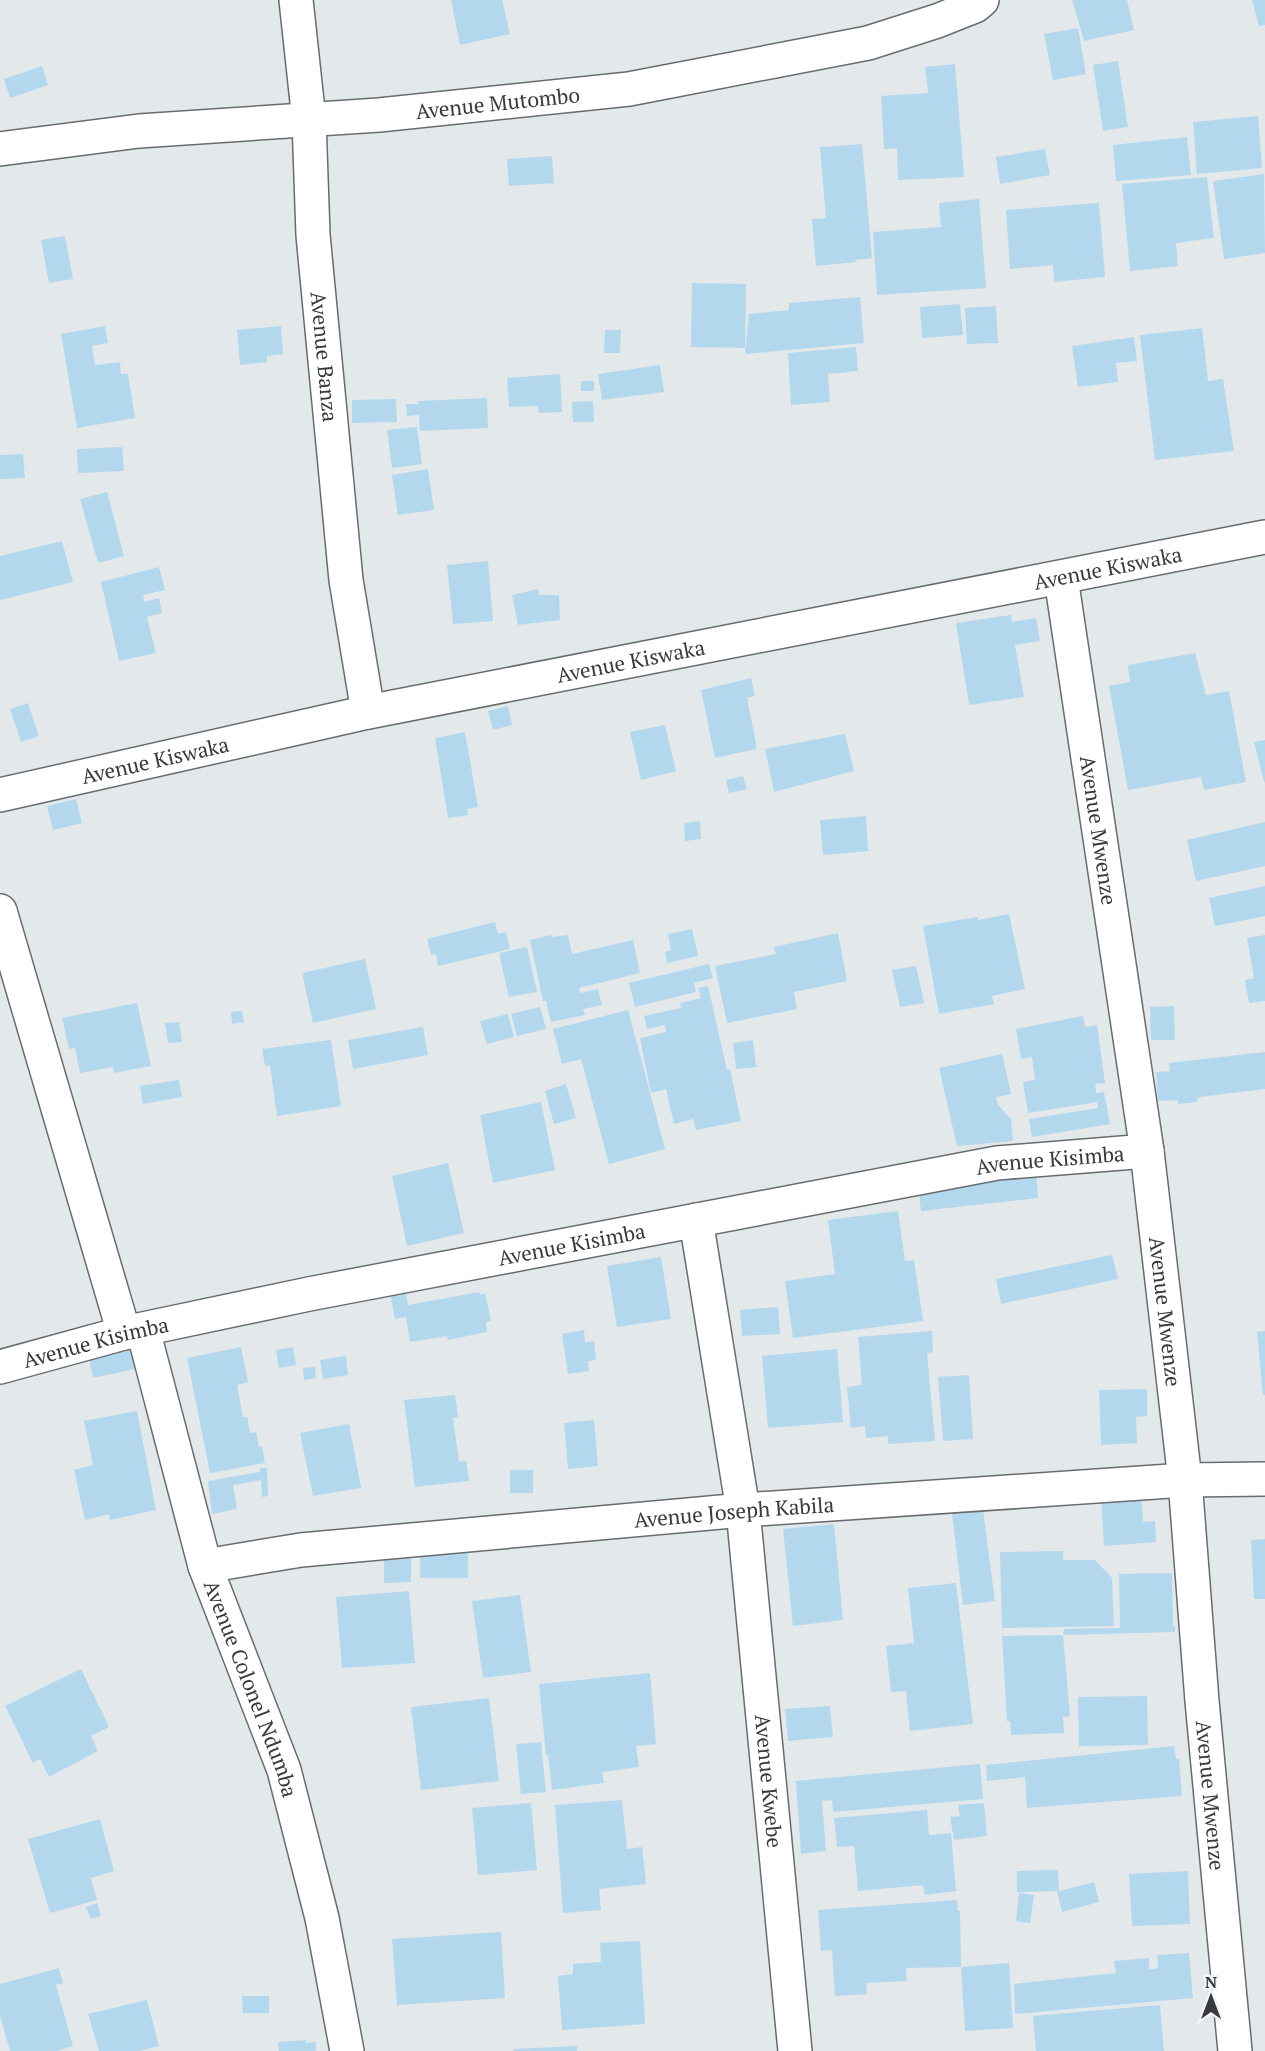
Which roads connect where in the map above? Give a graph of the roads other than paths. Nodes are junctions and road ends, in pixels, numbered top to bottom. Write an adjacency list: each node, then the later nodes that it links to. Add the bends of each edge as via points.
1 (296, 0): 3 (street, Avenue Banza)
2 (982, 0): 3 (street, Avenue Mutombo, via 938,21 868,43 629,89)
3 (309, 120): 4 (street, Avenue Mutombo, via 139,131); 7 (street, Avenue Banza, via 313,235 346,580)
4 (0, 149)
5 (1265, 537): 6 (street, Avenue Kiswaka)
6 (1061, 578): 7 (street, Avenue Kiswaka); 10 (street, Avenue Mwenze)
7 (368, 712): 8 (street, Avenue Kiswaka)
8 (0, 795)
9 (0, 911): 12 (street, Avenue Colonel Ndumba)
10 (1147, 1151): 11 (street, Avenue Kisimba, via 997,1163); 15 (street, Avenue Mwenze)
11 (696, 1220): 12 (street, Avenue Kisimba); 16 (street, Avenue Kwebe)
12 (133, 1331): 13 (street, Avenue Kisimba); 17 (street, Avenue Colonel Ndumba)
13 (0, 1367)
14 (1265, 1479): 15 (street, Avenue Joseph Kabila)
15 (1185, 1480): 16 (street, Avenue Joseph Kabila); 20 (street, Avenue Mwenze)
16 (743, 1510): 17 (street, Avenue Joseph Kabila, via 301,1550); 19 (street, Avenue Kwebe)
17 (205, 1566): 18 (street, Avenue Colonel Ndumba, via 284,1770 322,1918)
18 (347, 2051)
19 (795, 2051)
20 (1235, 2051)

